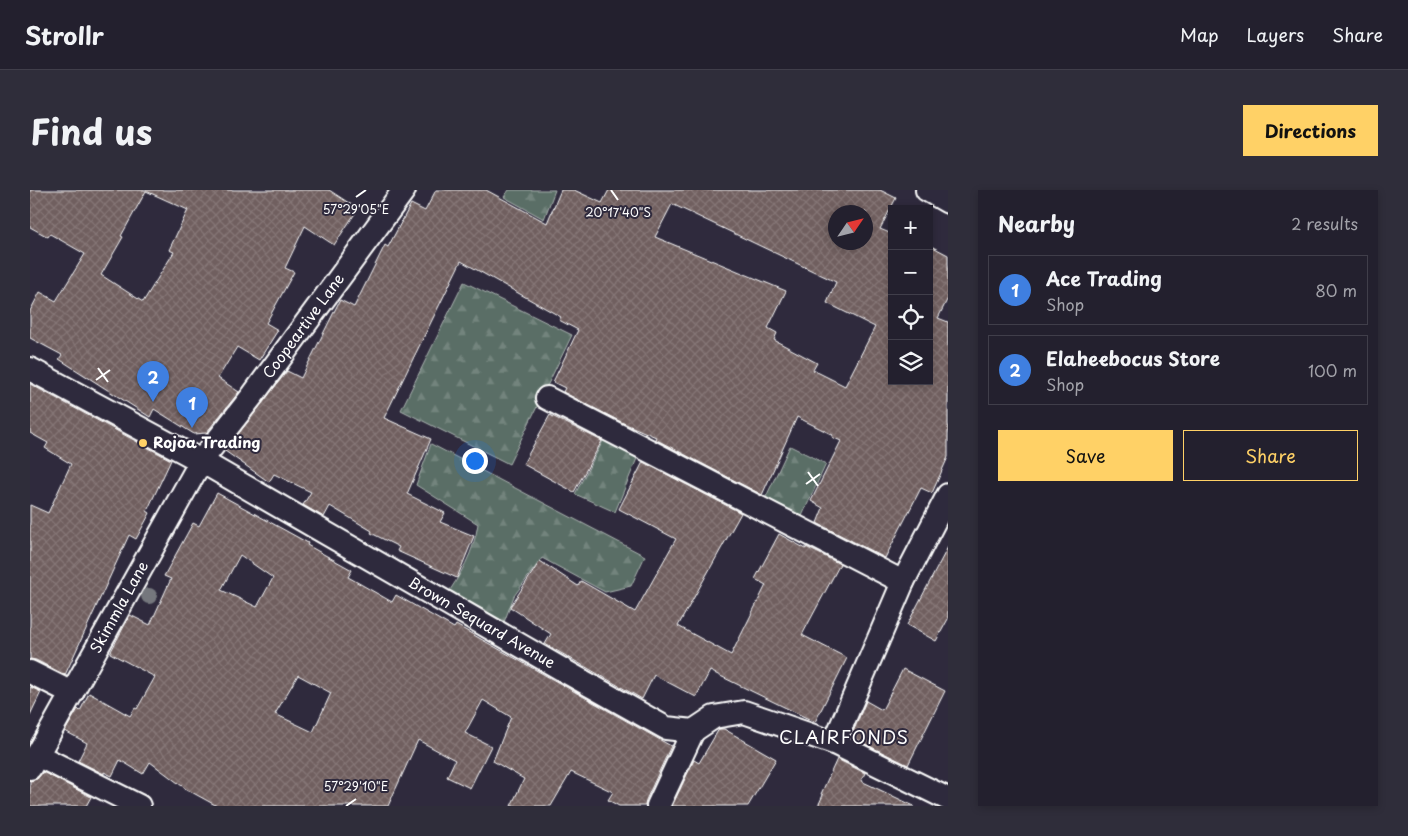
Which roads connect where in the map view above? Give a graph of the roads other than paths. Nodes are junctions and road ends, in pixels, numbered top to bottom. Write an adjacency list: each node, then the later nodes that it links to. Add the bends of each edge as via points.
1 (404, 190): 6 (street, Coopeartive Lane)
2 (927, 190): 3 (street)
3 (948, 202)
4 (30, 369): 6 (street, Brown Sequard Avenue)
5 (547, 398): 8 (street)
6 (201, 461): 10 (street, Skimmla Lane); 11 (street, Brown Sequard Avenue, via 666,728)
7 (948, 495): 8 (street)
8 (903, 582): 12 (street)
9 (30, 672): 10 (street)
10 (72, 693): 13 (street, Skimmla Lane)
11 (693, 731): 12 (street, via 714,717 744,712); 16 (street)
12 (834, 744): 14 (street)
13 (34, 762): 15 (street)
14 (948, 799)
15 (138, 806)
16 (658, 806)

